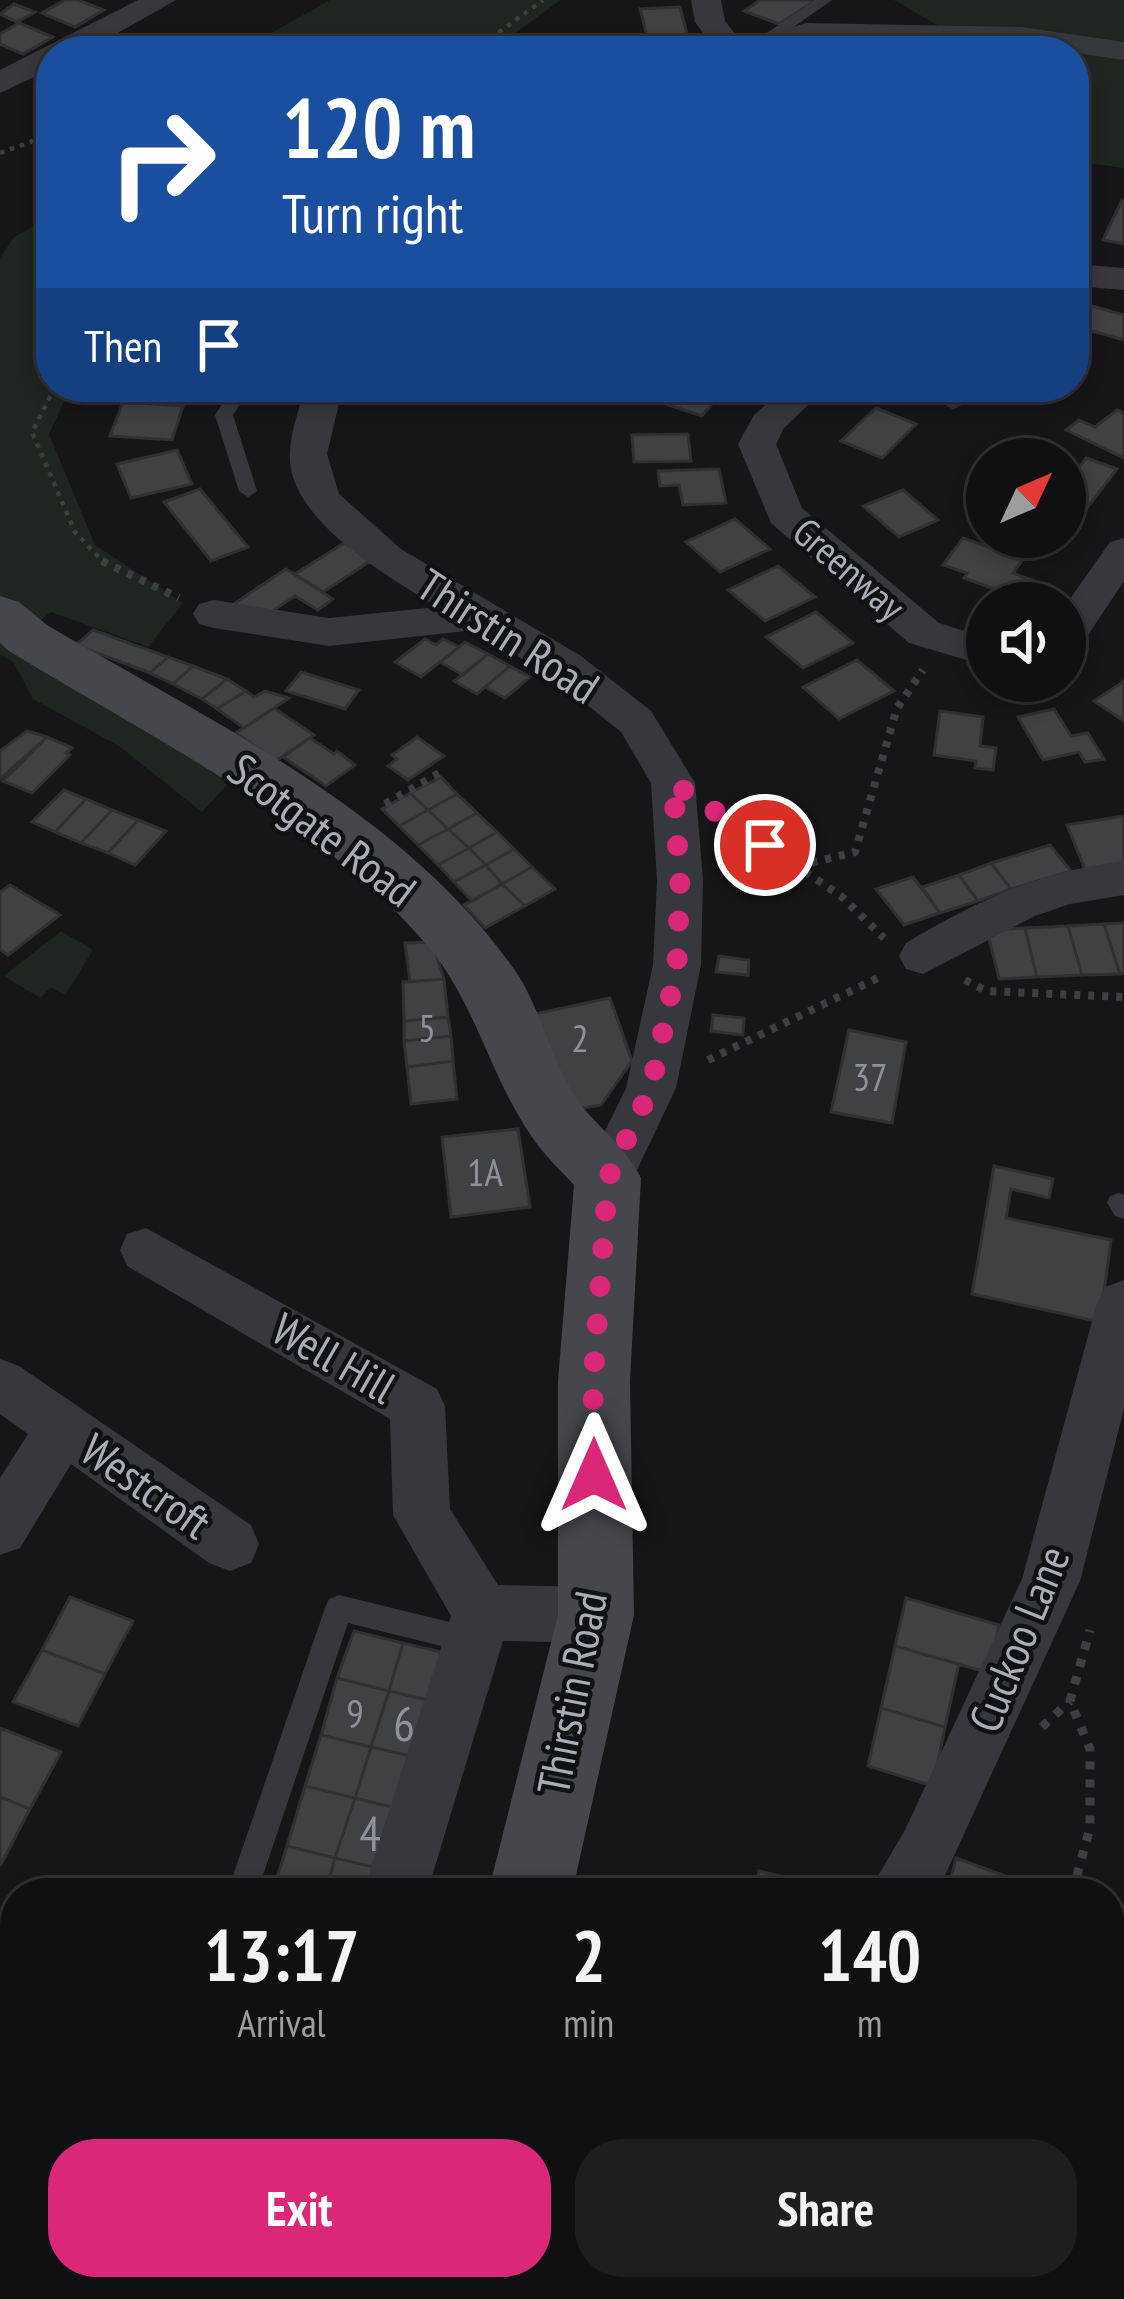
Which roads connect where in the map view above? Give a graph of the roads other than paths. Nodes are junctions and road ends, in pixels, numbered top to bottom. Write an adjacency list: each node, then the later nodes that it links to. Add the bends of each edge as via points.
1 (161, 0): 4 (street)
2 (706, 0): 5 (street, via 710,22)
3 (825, 0): 6 (lane)
4 (91, 36)
5 (727, 36)
6 (763, 36)
7 (791, 36): 8 (street)
8 (1022, 36)
9 (1089, 46): 10 (street)
10 (1124, 51)
11 (36, 65): 12 (street)
12 (0, 83)
13 (1089, 276): 14 (street)
14 (1124, 279)
15 (232, 402): 18 (lane, via 224,415)
16 (324, 402): 23 (street, Thirstin Road, via 308,454 322,499 387,558)
17 (791, 402): 24 (street, Greenway, via 757,444 785,514 924,633)
18 (248, 491)
19 (1124, 551): 20 (street)
20 (1086, 606)
21 (0, 614): 27 (street, Scotgate Road, via 284,792 394,874 494,989 555,1119)
22 (214, 614): 23 (street, via 329,632)
23 (477, 616): 27 (street, Thirstin Road, via 566,666 637,722 673,783 677,965 651,1088)
24 (966, 646)
25 (1124, 878): 26 (street, via 1087,880 988,916)
26 (923, 956)
27 (608, 1178): 34 (street, Thirstin Road, via 593,1381)
28 (146, 1250): 35 (street, Well Hill, via 417,1406 422,1515)
29 (1122, 1318): 39 (street, Cuckoo Lane, via 1051,1581)
30 (0, 1383): 31 (street, Westcroft)
31 (63, 1427): 32 (street, Westcroft); 33 (street, Westcroft)
32 (0, 1529)
33 (230, 1544)
34 (596, 1615): 35 (street); 38 (street, Thirstin Road)
35 (478, 1627): 36 (lane, via 339,1609); 37 (street)
36 (247, 1878)
37 (400, 1878)
38 (534, 1878)
39 (910, 1878)

